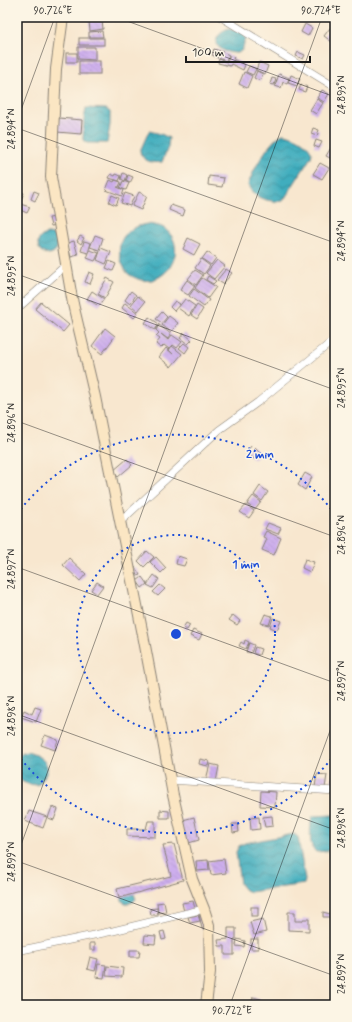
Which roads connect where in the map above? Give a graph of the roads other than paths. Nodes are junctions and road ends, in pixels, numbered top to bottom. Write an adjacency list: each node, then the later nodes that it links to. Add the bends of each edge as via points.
1 (63, 17): 4 (street, via 56,69 51,177)
2 (221, 17): 3 (street)
3 (335, 87)
4 (67, 264): 5 (street); 7 (street, via 73,304)
5 (17, 309)
6 (335, 339): 7 (street, via 258,402 219,430)
7 (120, 522): 8 (street)
8 (170, 780): 9 (street); 10 (street, via 192,879)
9 (335, 791)
10 (204, 909): 11 (street); 12 (street, via 209,925 210,964)
11 (17, 951)
12 (206, 1005)

